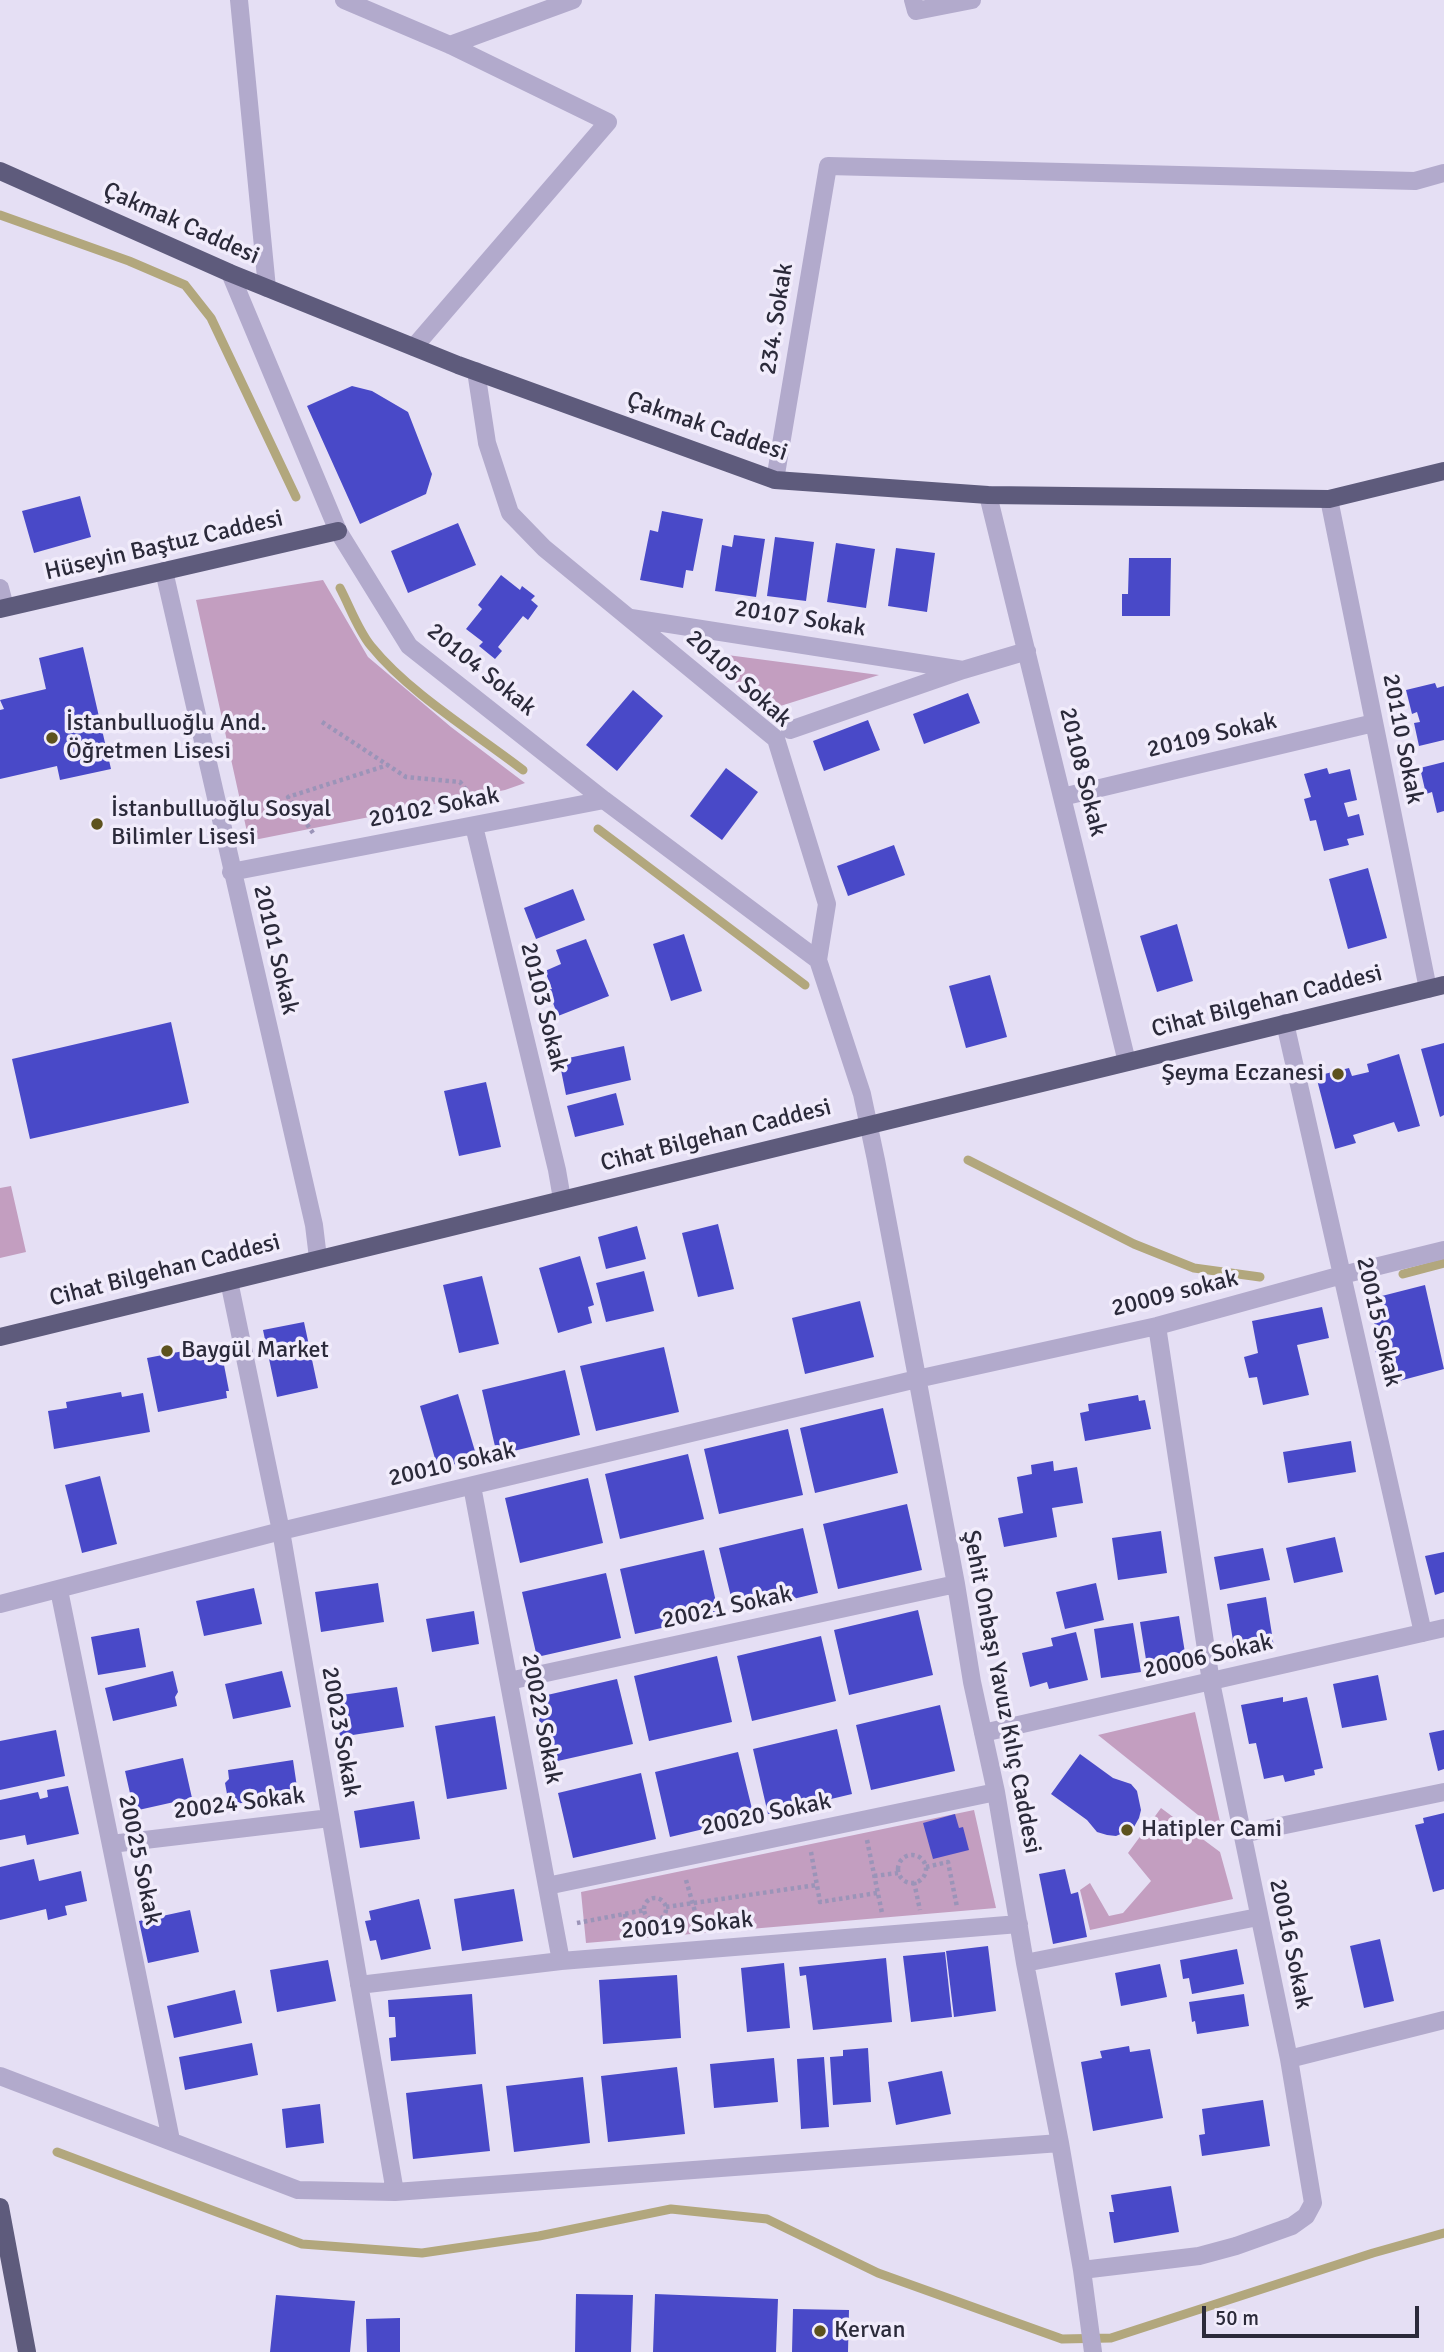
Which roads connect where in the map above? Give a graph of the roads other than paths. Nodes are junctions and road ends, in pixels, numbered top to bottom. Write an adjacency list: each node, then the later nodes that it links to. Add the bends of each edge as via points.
1 (239, 0): 10 (street)
2 (344, 0): 6 (street)
3 (573, 0): 6 (street)
4 (913, 0): 5 (street, via 916,11)
5 (972, 0)
6 (450, 45): 11 (street, via 608,122)
7 (0, 171): 9 (main road, Çakmak Caddesi)
8 (1444, 173): 14 (street, 234. Sokak, via 1415,181 828,166)
9 (230, 273): 10 (main road, Çakmak Caddesi); 17 (street, 20104 Sokak)
10 (267, 288): 11 (main road, Çakmak Caddesi)
11 (414, 347): 12 (main road, Çakmak Caddesi)
12 (476, 371): 14 (main road, Çakmak Caddesi); 21 (street, 20105 Sokak, via 487,443 510,513 544,548)
13 (1444, 471): 16 (main road, Çakmak Caddesi)
14 (775, 480): 15 (main road, Çakmak Caddesi)
15 (988, 495): 16 (main road, Çakmak Caddesi); 22 (street, 20108 Sokak)
16 (1329, 499): 24 (street, 20110 Sokak)
17 (338, 531): 18 (main road, Hüseyin Baştuz Caddesi); 27 (street, 20104 Sokak, via 409,646)
18 (164, 571): 20 (main road, Hüseyin Baştuz Caddesi); 29 (street, 20101 Sokak)
19 (0, 588): 20 (street)
20 (2, 608)
21 (629, 617): 23 (street, 20107 Sokak); 30 (street, 20105 Sokak, via 776,739 827,904)
22 (1027, 651): 23 (street); 26 (street, 20108 Sokak)
23 (963, 670): 25 (street)
24 (1374, 723): 26 (street, 20109 Sokak); 31 (street, 20110 Sokak)
25 (790, 730)
26 (1062, 797): 33 (street, 20108 Sokak)
27 (604, 800): 28 (street, 20102 Sokak); 30 (street, 20104 Sokak)
28 (482, 824): 29 (street, 20102 Sokak); 35 (street, 20103 Sokak)
29 (231, 872): 37 (street, 20101 Sokak)
30 (818, 960): 34 (street, 20105 Sokak)
31 (1436, 987): 32 (main road, Cihat Bilgehan Caddesi)
32 (1285, 1023): 33 (main road, Cihat Bilgehan Caddesi); 38 (street, 20015 Sokak)
33 (1127, 1062): 34 (main road, Cihat Bilgehan Caddesi)
34 (868, 1125): 35 (main road, Cihat Bilgehan Caddesi); 42 (street, Şehit Onbaşı Yavuz Kılıç Caddesi)
35 (562, 1199): 37 (main road, Cihat Bilgehan Caddesi)
36 (1444, 1250): 38 (street, 20009 sokak)
37 (318, 1258): 39 (main road, Cihat Bilgehan Caddesi)
38 (1342, 1275): 40 (street, 20009 sokak); 49 (street, 20015 Sokak)
39 (229, 1280): 41 (main road, Cihat Bilgehan Caddesi); 44 (street, 20023 Sokak)
40 (1157, 1326): 42 (street, 20009 sokak); 51 (street, 20016 Sokak)
41 (0, 1337)
42 (917, 1379): 43 (street, 20010 sokak); 45 (street, Şehit Onbaşı Yavuz Kılıç Caddesi)
43 (472, 1486): 44 (street, 20010 sokak); 50 (street, 20022 Sokak)
44 (281, 1531): 46 (street, 20010 sokak); 55 (street, 20023 Sokak)
45 (956, 1584): 50 (street, 20021 Sokak); 52 (street, Şehit Onbaşı Yavuz Kılıç Caddesi)
46 (59, 1590): 47 (street, 20010 sokak); 57 (street, 20025 Sokak)
47 (0, 1604)
48 (1444, 1628): 49 (street, 20006 Sokak)
49 (1423, 1633): 51 (street, 20006 Sokak)
50 (509, 1681): 58 (street, 20022 Sokak)
51 (1211, 1682): 52 (street, 20006 Sokak); 56 (street, 20016 Sokak)
52 (984, 1733): 53 (street, Şehit Onbaşı Yavuz Kılıç Caddesi)
53 (996, 1792): 58 (street, 20020 Sokak); 60 (street, Şehit Onbaşı Yavuz Kılıç Caddesi)
54 (1444, 1792): 56 (street)
55 (330, 1818): 57 (street, 20024 Sokak); 63 (street, 20023 Sokak)
56 (1241, 1834): 59 (street, 20016 Sokak)
57 (111, 1844): 67 (street, 20025 Sokak)
58 (547, 1886): 61 (street, 20022 Sokak)
59 (1258, 1917): 62 (street); 65 (street, 20016 Sokak)
60 (1019, 1924): 61 (street, 20019 Sokak); 62 (street, Şehit Onbaşı Yavuz Kılıç Caddesi)
61 (561, 1961): 63 (street, 20019 Sokak)
62 (1025, 1963): 68 (street, Şehit Onbaşı Yavuz Kılıç Caddesi)
63 (359, 1985): 69 (street, 20023 Sokak)
64 (1444, 2021): 65 (street)
65 (1289, 2059): 71 (street, 20016 Sokak, via 1313,2203 1306,2216 1274,2234 1199,2256)
66 (0, 2076): 67 (street)
67 (171, 2140): 69 (street, via 298,2190)
68 (1060, 2143): 69 (street); 71 (street, Şehit Onbaşı Yavuz Kılıç Caddesi)
69 (395, 2192)
70 (0, 2207): 72 (main road)
71 (1082, 2270): 73 (street, Şehit Onbaşı Yavuz Kılıç Caddesi)
72 (27, 2352)
73 (1093, 2352)

